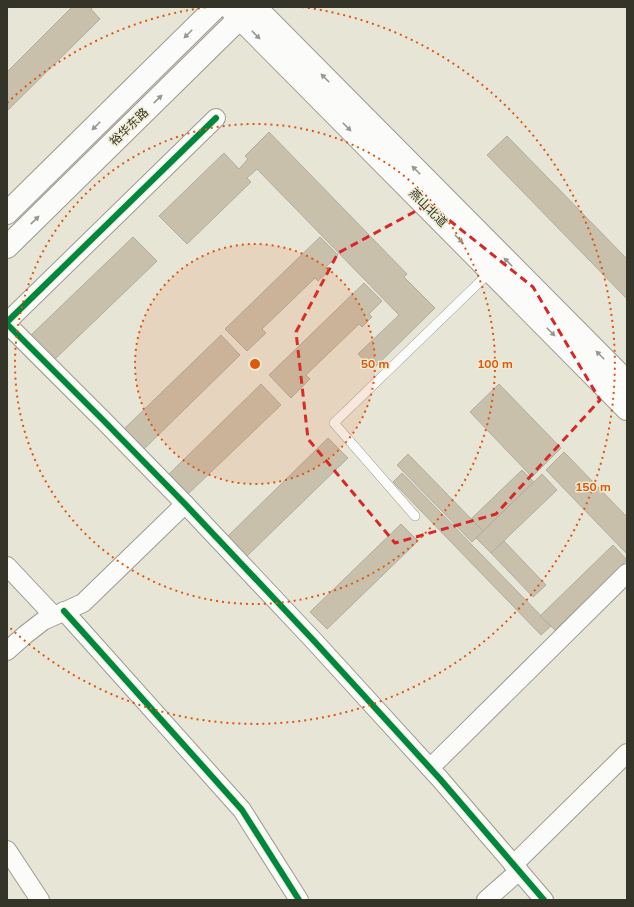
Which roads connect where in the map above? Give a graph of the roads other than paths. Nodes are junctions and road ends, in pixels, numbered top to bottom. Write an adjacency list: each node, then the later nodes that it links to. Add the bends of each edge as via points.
1 (216, 7): 4 (main road, 裕华东路, one-way to 4)
2 (244, 10): 5 (main road, 裕华东路, one-way to 2); 6 (main road, 燕山北道, one-way to 6); 8 (main road, 燕山北道, one-way to 2)
3 (216, 118): 7 (street)
4 (7, 213)
5 (7, 247)
6 (490, 271): 9 (main road, 燕山北道, one-way to 9); 11 (lane, via 334,423)
7 (7, 323): 10 (street)
8 (627, 382)
9 (627, 408)
10 (185, 504): 14 (street, via 83,603); 17 (street)
11 (415, 516)
12 (7, 566): 14 (street)
13 (627, 573): 17 (street)
14 (59, 614): 15 (street, via 43,621); 21 (street, via 242,810)
15 (7, 652)
16 (627, 753): 19 (street)
17 (430, 768): 19 (street)
18 (7, 850): 20 (street)
19 (516, 868): 22 (street); 23 (street)
20 (40, 900)
21 (299, 900)
22 (486, 900)
23 (544, 900)

